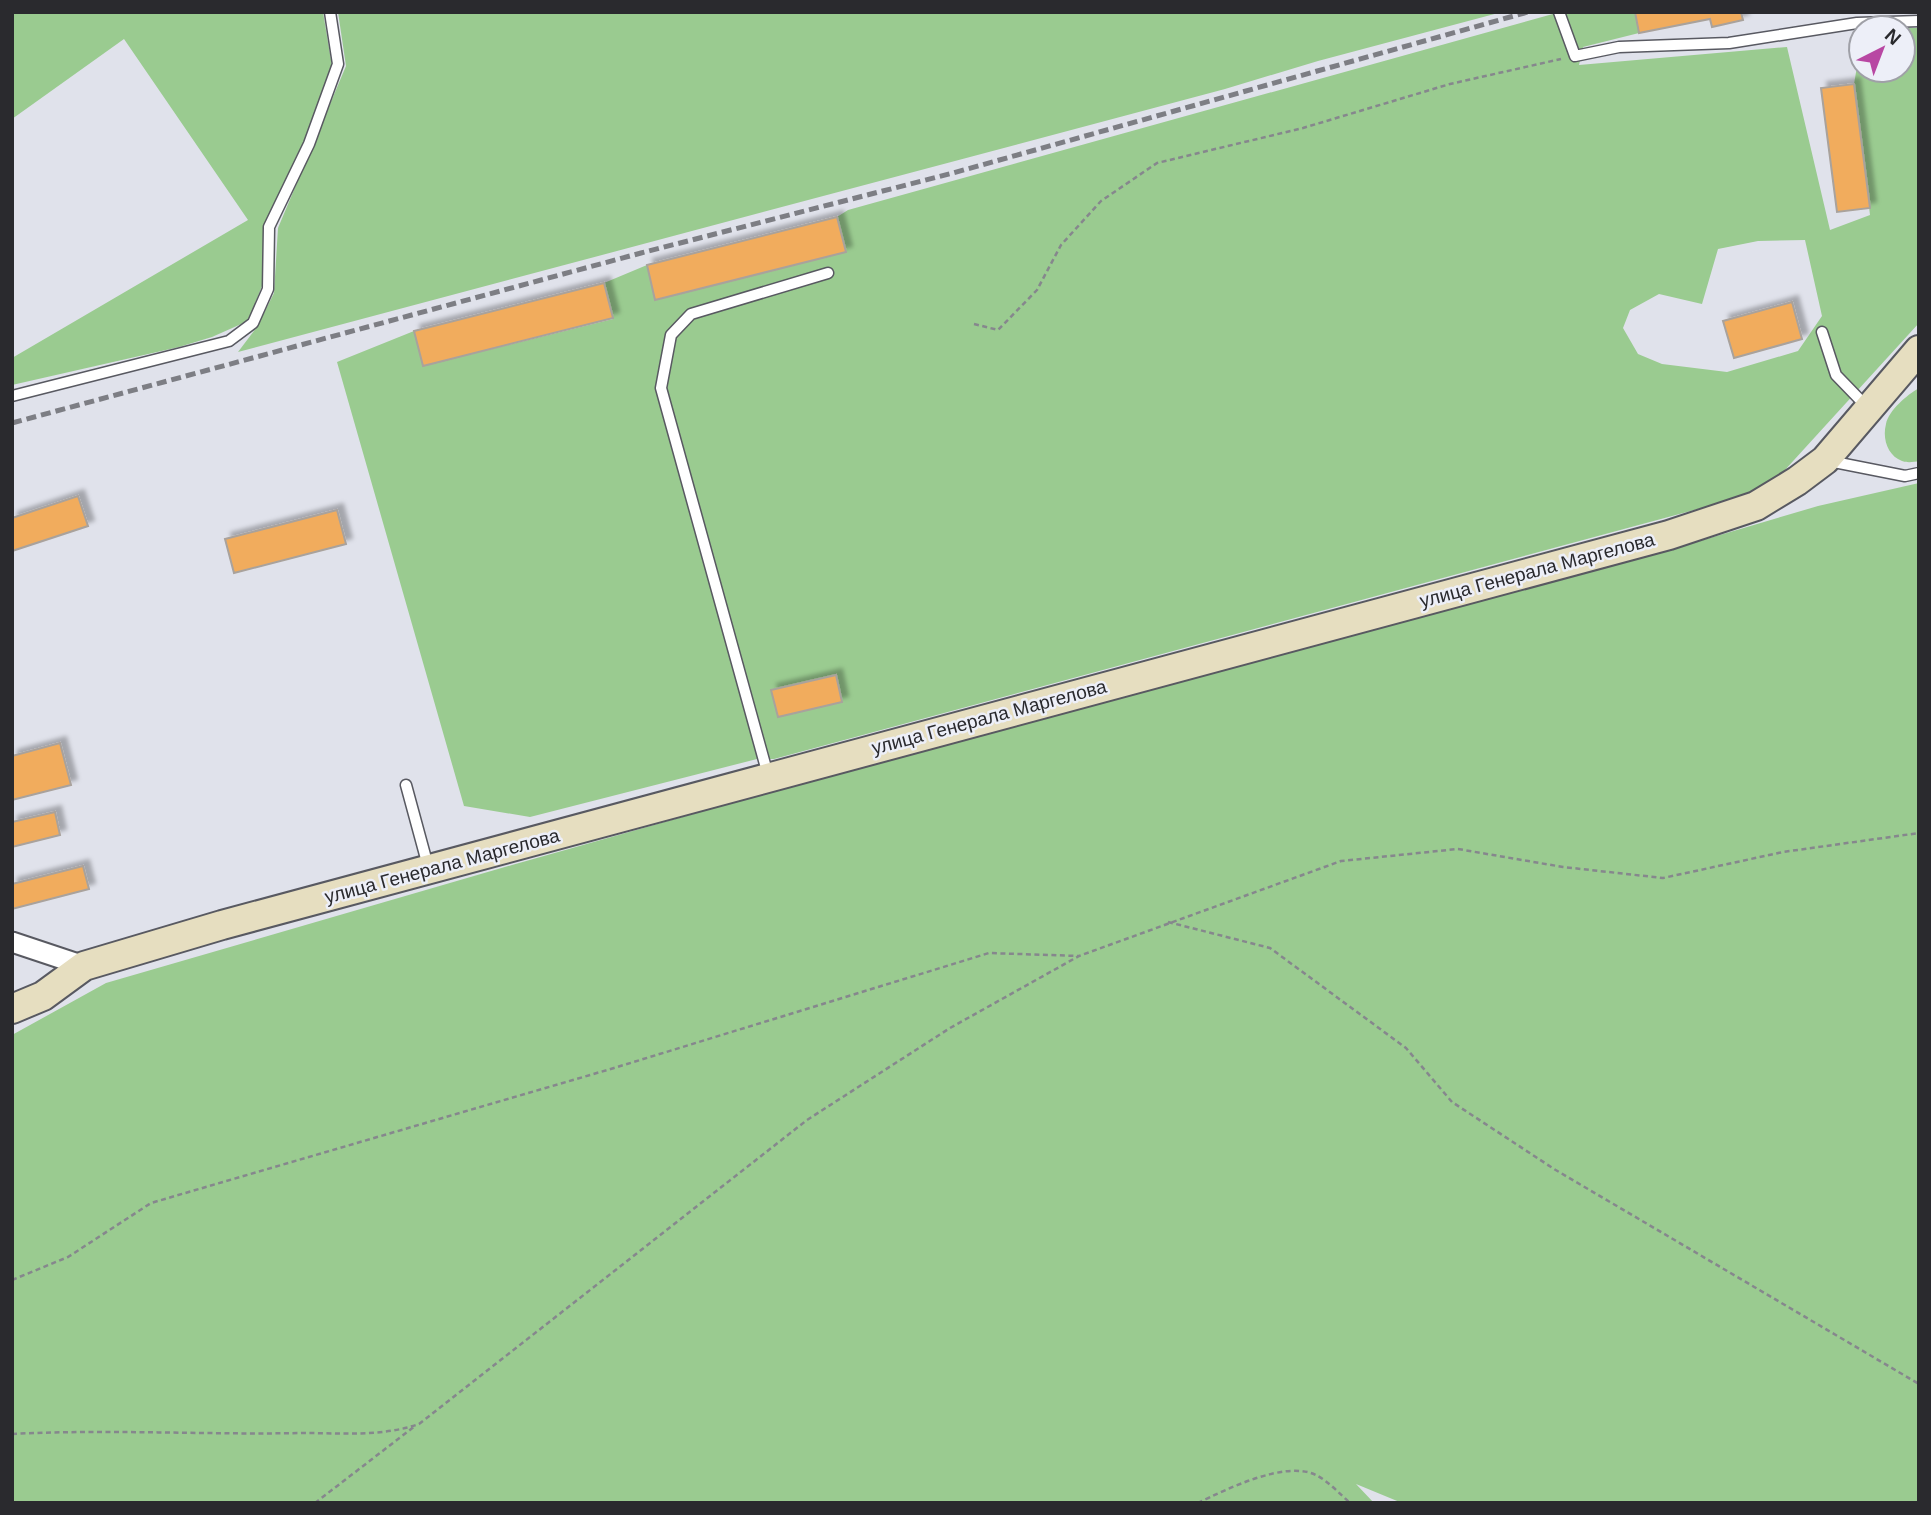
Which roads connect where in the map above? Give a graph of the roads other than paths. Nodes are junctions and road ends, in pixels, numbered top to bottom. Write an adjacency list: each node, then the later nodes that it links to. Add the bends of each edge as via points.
1 (330, 12): 7 (lane, via 338,64 309,144 269,227 268,289 253,323 229,341)
2 (1559, 12): 3 (lane, via 1575,56 1619,47 1729,43 1857,23)
3 (1919, 21)
4 (828, 273): 11 (lane, via 691,314 671,335 661,388)
5 (1822, 331): 8 (lane, via 1836,375)
6 (1919, 350): 8 (main road, улица Генерала Маргелова)
7 (12, 396)
8 (1867, 408): 9 (main road, улица Генерала Маргелова)
9 (1825, 460): 10 (lane, via 1905,476); 11 (main road, улица Генерала Маргелова, via 1756,506 1669,535)
10 (1919, 473)
11 (768, 776): 13 (main road, улица Генерала Маргелова)
12 (406, 785): 13 (lane)
13 (429, 870): 15 (main road, улица Генерала Маргелова)
14 (12, 942): 15 (street)
15 (84, 966): 16 (main road, улица Генерала Маргелова, via 43,996)
16 (12, 1009)

